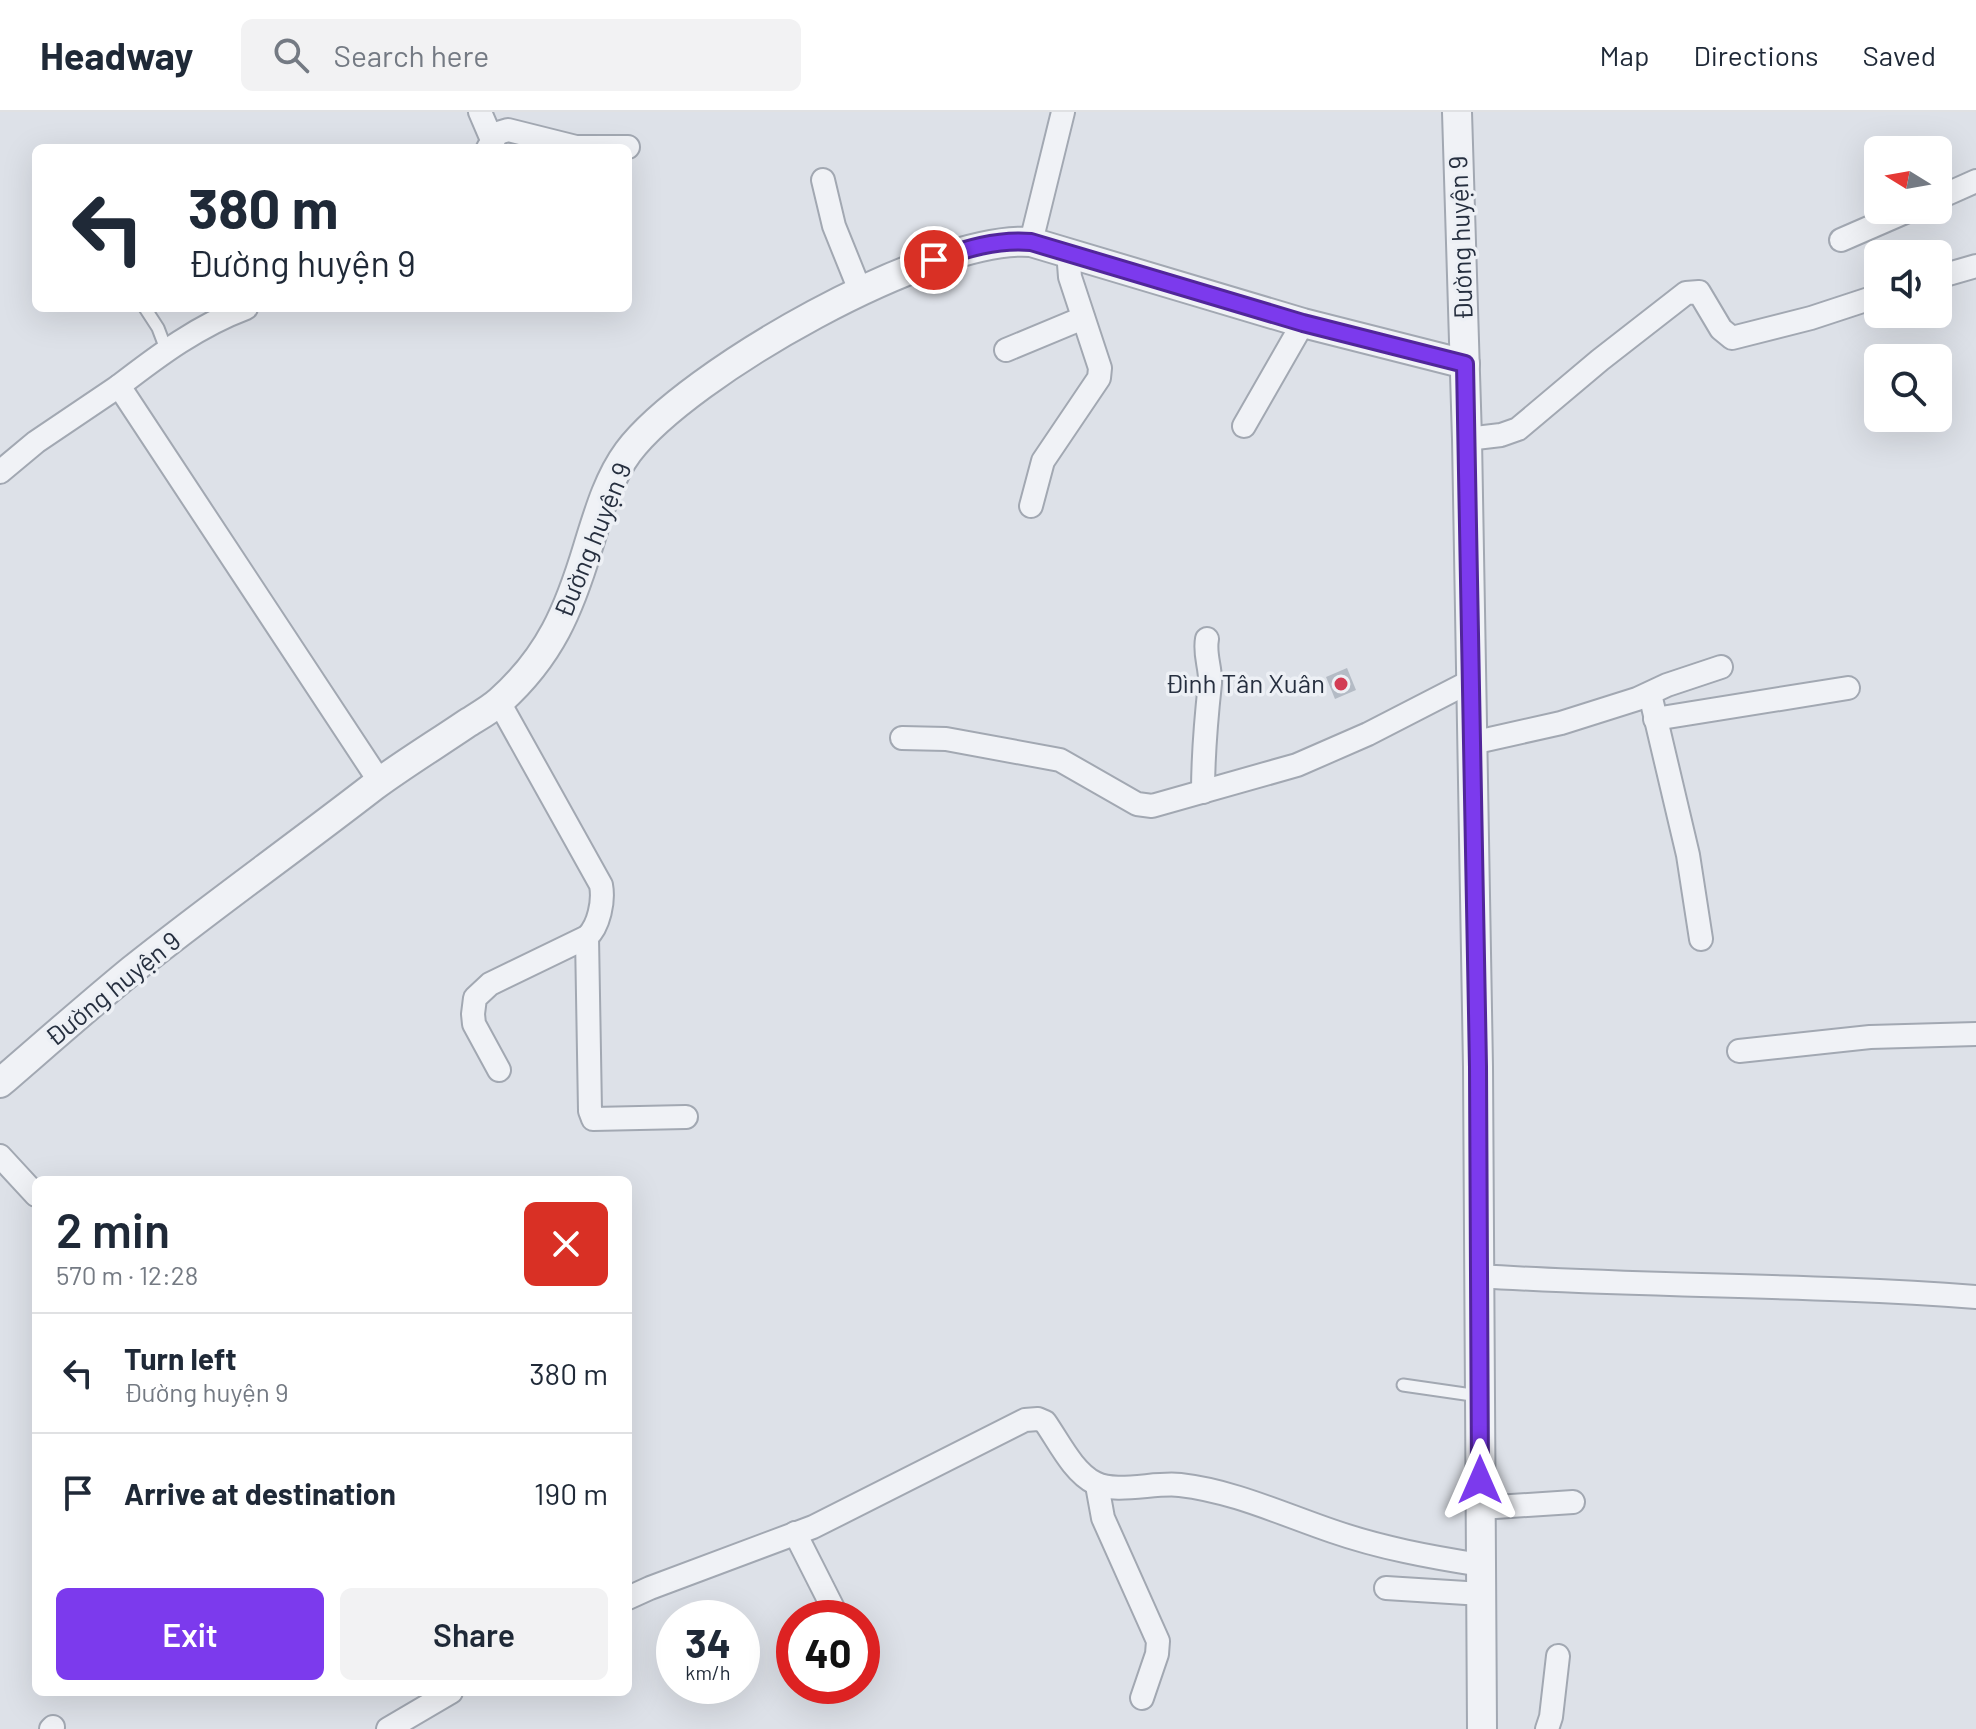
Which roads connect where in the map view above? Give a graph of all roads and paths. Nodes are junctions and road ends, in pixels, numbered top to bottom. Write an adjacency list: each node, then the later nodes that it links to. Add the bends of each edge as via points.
1 (480, 112): 4 (street)
2 (1063, 112): 11 (street)
3 (1457, 112): 23 (street, Đường huyện 9)
4 (490, 144): 5 (street, via 508,130)
5 (564, 144)
6 (823, 180): 15 (street, via 834,226)
7 (1976, 181): 8 (street)
8 (1952, 192)
9 (1878, 224): 10 (street)
10 (1841, 240)
11 (1031, 242): 12 (street, Đường huyện 9); 15 (street, Đường huyện 9, via 1008,240 957,252)
12 (1068, 251): 19 (street); 20 (street, Đường huyện 9)
13 (1976, 266): 14 (street)
14 (1952, 273)
15 (861, 293): 34 (street, Đường huyện 9, via 730,363 628,452 605,497 559,628 544,654)
16 (1864, 301): 26 (street, via 1732,338 1699,292 1686,293 1518,429)
17 (148, 312): 21 (lane)
18 (236, 312): 21 (street)
19 (1083, 318): 22 (street); 28 (street, via 1099,378 1043,461)
20 (1303, 323): 23 (street, Đường huyện 9); 25 (street)
21 (166, 349): 24 (street)
22 (1006, 350)
23 (1465, 364): 26 (street, Đường huyện 9)
24 (119, 386): 27 (street); 38 (street)
25 (1244, 426)
26 (1467, 439): 31 (street, Đường huyện 9)
27 (0, 472)
28 (1031, 506)
29 (1207, 639): 39 (street, via 1210,681)
30 (1721, 667): 33 (street)
31 (1471, 681): 37 (street, Đường huyện 9); 39 (street, via 1297,765)
32 (1848, 688): 35 (street)
33 (1650, 694): 35 (street); 37 (street, via 1561,723)
34 (499, 702): 38 (street, Đường huyện 9); 40 (street, via 601,885 596,926)
35 (1655, 719): 41 (street, via 1688,855)
36 (902, 738): 39 (street, via 946,739 1060,760 1144,806)
37 (1472, 743): 49 (street, Đường huyện 9)
38 (380, 782): 45 (street, Đường huyện 9, via 132,970)
39 (1203, 792)
40 (587, 937): 44 (street, via 490,984 475,998 474,1024); 46 (street, via 593,1119)
41 (1701, 939)
42 (1976, 1034): 43 (street, via 1870,1037)
43 (1739, 1051)
44 (499, 1070)
45 (0, 1083)
46 (686, 1117)
47 (0, 1156): 48 (street)
48 (32, 1191)
49 (1479, 1276): 50 (street); 52 (street, Đường huyện 9)
50 (1976, 1297)
51 (1403, 1385): 52 (lane)
52 (1480, 1396): 55 (street, Đường huyện 9)
53 (1097, 1485): 56 (street, via 1082,1475 1045,1422 1025,1420); 57 (street, via 1206,1489 1409,1554); 64 (street, via 1103,1518 1158,1641)
54 (1573, 1502): 55 (street)
55 (1480, 1508): 57 (street, Đường huyện 9)
56 (795, 1533): 60 (street); 61 (street)
57 (1481, 1565): 59 (street, Đường huyện 9)
58 (1386, 1588): 59 (street)
59 (1482, 1594): 66 (street, Đường huyện 9)
60 (632, 1596)
61 (829, 1600)
62 (1558, 1656): 67 (street)
63 (444, 1696): 65 (street)
64 (1142, 1698)
65 (388, 1729)
66 (1482, 1729)
67 (1547, 1729)

